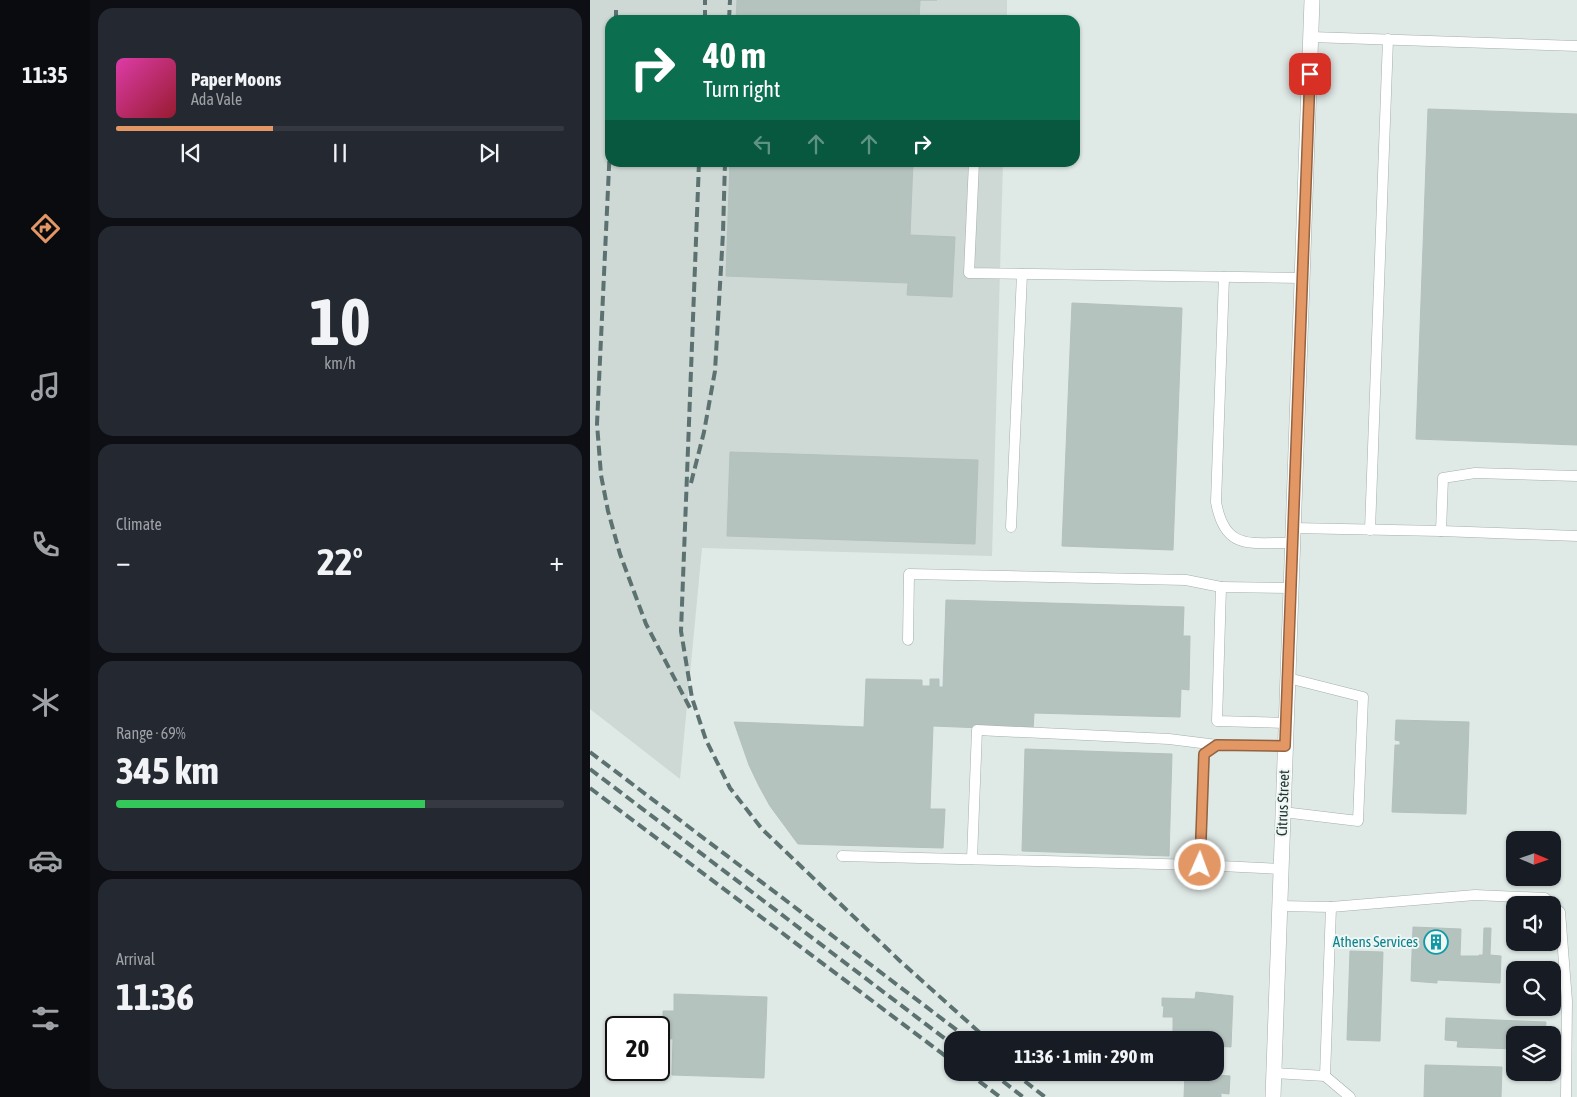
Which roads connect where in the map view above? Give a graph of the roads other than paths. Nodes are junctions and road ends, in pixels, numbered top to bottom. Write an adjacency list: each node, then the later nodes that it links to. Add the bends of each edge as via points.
1 (1312, 0): 2 (street, Citrus Street)
2 (1311, 37): 3 (lane); 8 (street, Citrus Street)
3 (1388, 40): 4 (lane); 11 (lane)
4 (1577, 46)
5 (974, 167): 6 (lane, via 969,272)
6 (1022, 274): 7 (lane); 10 (lane)
7 (1224, 277): 8 (lane); 13 (lane, via 1216,502 1219,519 1232,538 1242,541)
8 (1302, 278): 13 (street, Citrus Street)
9 (1577, 476): 12 (lane, via 1475,473 1443,478)
10 (1011, 527)
11 (1370, 530): 12 (lane); 13 (lane)
12 (1441, 531): 14 (lane)
13 (1293, 536): 16 (street, Citrus Street)
14 (1577, 536)
15 (1222, 587): 16 (lane); 17 (lane, via 1186,580 909,574); 19 (lane, via 1217,721)
16 (1291, 588): 18 (street, Citrus Street)
17 (908, 640)
18 (1288, 678): 19 (street, Citrus Street); 22 (lane, via 1363,698 1358,821)
19 (1286, 723): 21 (street, Citrus Street)
20 (1217, 745): 21 (lane); 24 (lane, via 1169,739 977,730); 25 (lane, via 1204,754)
21 (1285, 746): 22 (street, Citrus Street)
22 (1283, 812): 26 (street, Citrus Street)
23 (842, 856): 24 (lane)
24 (972, 859): 25 (lane)
25 (1200, 865): 26 (lane)
26 (1281, 869): 28 (street, Citrus Street)
27 (1506, 896): 29 (lane, via 1475,895)
28 (1280, 906): 29 (lane); 31 (street, Citrus Street)
29 (1331, 906): 32 (lane)
30 (1561, 925): 35 (lane, via 1567,1001)
31 (1274, 1073): 32 (lane); 33 (street, Citrus Street)
32 (1325, 1076): 34 (lane)
33 (1274, 1097)
34 (1350, 1097)
35 (1566, 1097)

